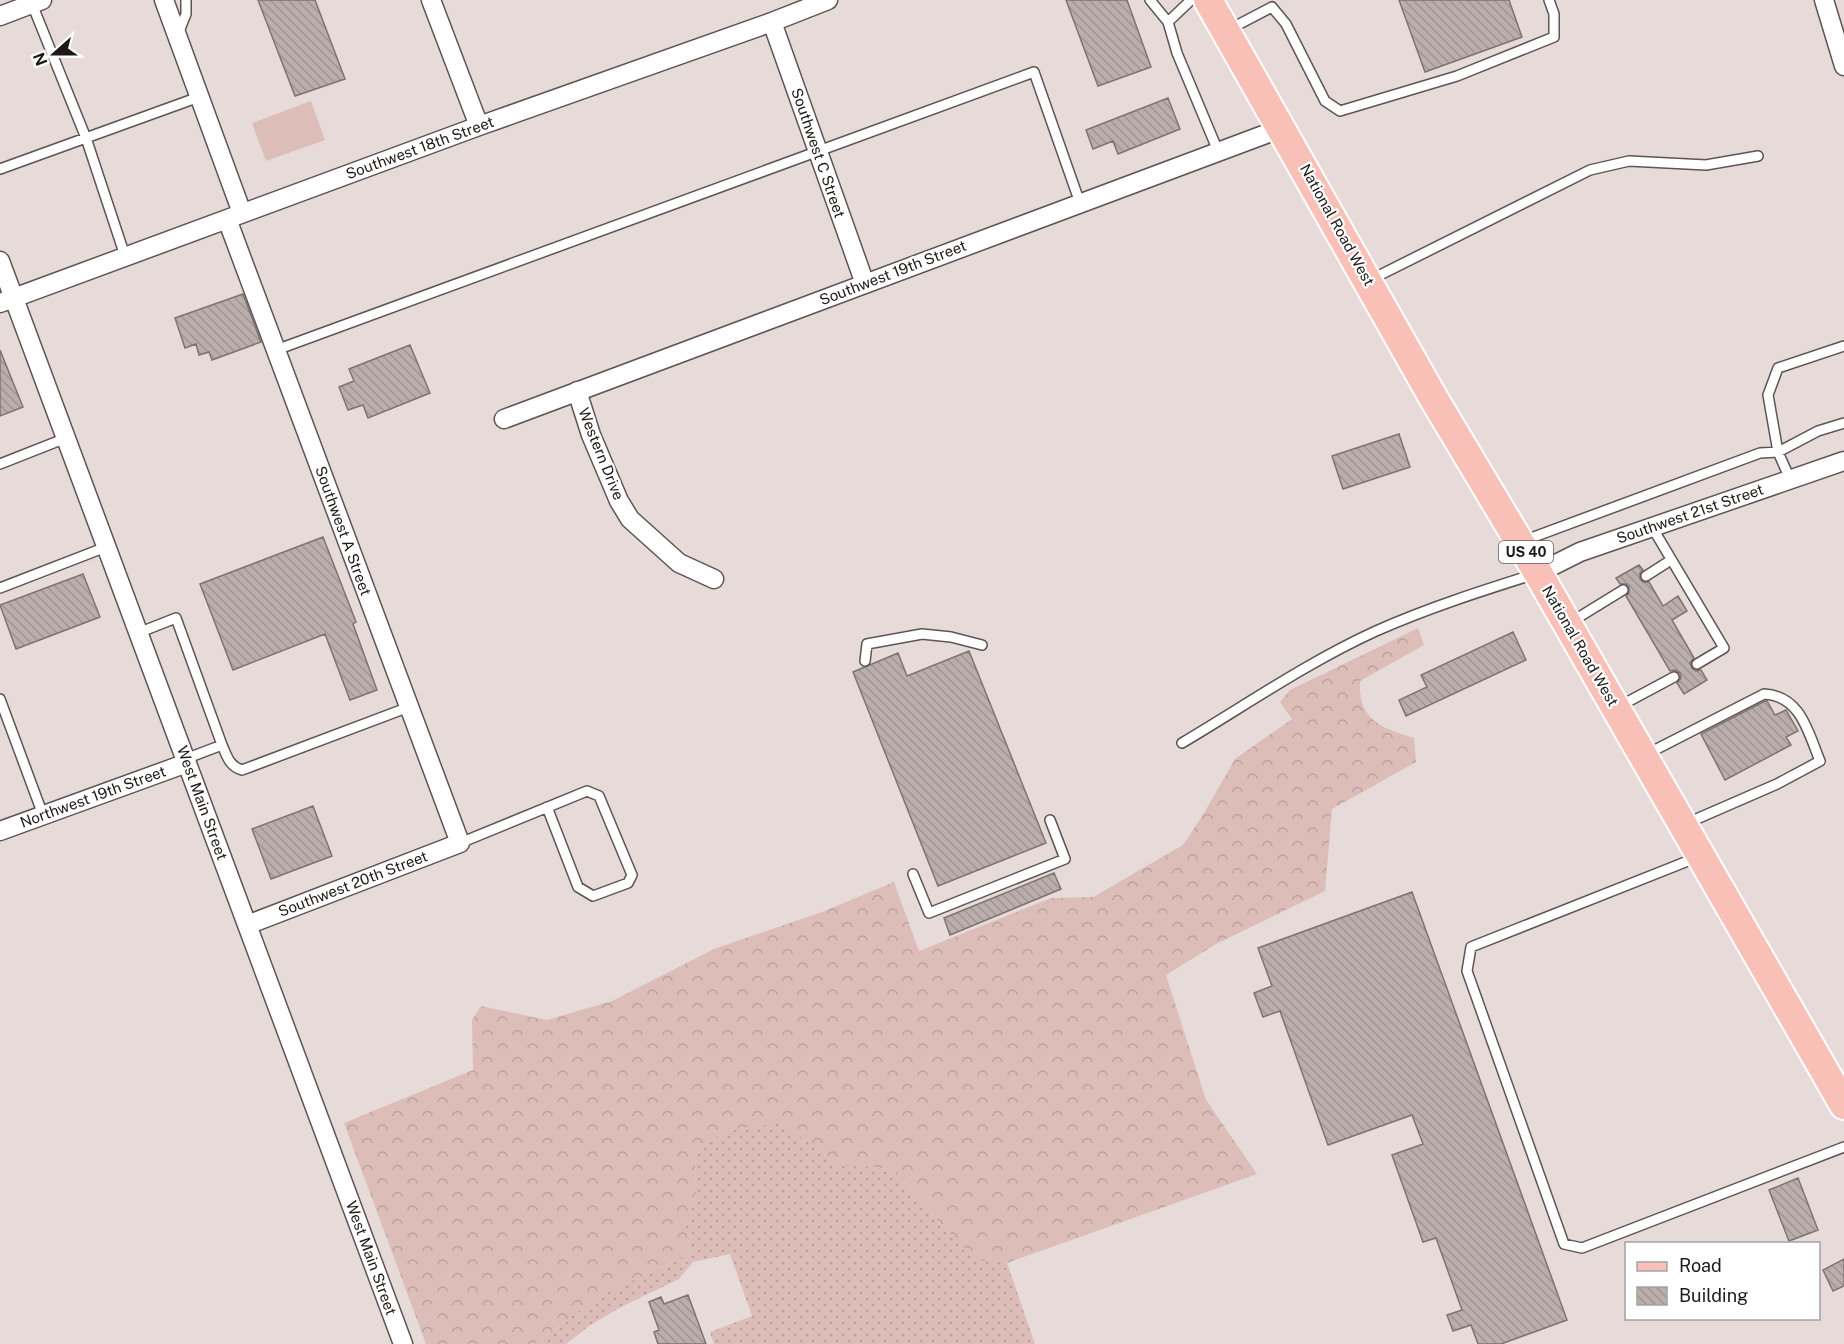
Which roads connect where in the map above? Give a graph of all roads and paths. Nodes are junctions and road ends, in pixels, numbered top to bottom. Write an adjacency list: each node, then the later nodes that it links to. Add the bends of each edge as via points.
1 (164, 0): 16 (street, Southwest A Street)
2 (186, 0): 16 (lane, via 186,14)
3 (431, 0): 19 (street)
4 (828, 0): 13 (street, Southwest 18th Street)
5 (1150, 0): 14 (lane)
6 (1191, 0): 14 (lane)
7 (1208, 0): 15 (main road, National Road West / US 40)
8 (1549, 0): 11 (lane, via 1554,14 1554,37 1457,76 1340,111 1325,101 1286,24)
9 (1824, 0): 17 (street)
10 (38, 2): 12 (street); 21 (lane)
11 (1271, 3): 15 (lane)
12 (0, 16)
13 (772, 22): 19 (street, Southwest 18th Street); 22 (street, Southwest C Street)
14 (1168, 22): 23 (lane)
15 (1226, 31): 20 (main road, National Road West / US 40)
16 (177, 36): 18 (street, Southwest A Street)
17 (1844, 66)
18 (199, 97): 21 (lane); 27 (street, Southwest A Street)
19 (478, 126): 27 (street, Southwest 18th Street)
20 (1281, 128): 23 (street, Southwest 19th Street); 30 (main road, National Road West / US 40)
21 (86, 138): 25 (lane); 28 (lane)
22 (818, 151): 26 (lane, via 1034,72); 31 (street, Southwest C Street); 34 (lane)
23 (1218, 151): 26 (street, Southwest 19th Street)
24 (1758, 156): 30 (lane, via 1706,165 1629,161 1590,170)
25 (0, 170)
26 (1080, 203): 31 (street, Southwest 19th Street)
27 (234, 216): 28 (street, Southwest 18th Street); 34 (street, Southwest A Street)
28 (125, 256): 32 (street, Southwest 18th Street)
29 (0, 261): 32 (street, West Main Street)
30 (1368, 281): 44 (main road, National Road West / US 40)
31 (865, 284): 35 (street, Southwest 19th Street)
32 (7, 300): 38 (street, West Main Street)
33 (1844, 346): 39 (lane, via 1778,368 1768,395)
34 (276, 350): 59 (street, Southwest A Street)
35 (577, 391): 36 (street, Southwest 19th Street); 49 (street, Western Drive, via 591,435 630,519 679,562)
36 (504, 419)
37 (1844, 423): 39 (lane, via 1818,431)
38 (66, 438): 41 (lane); 45 (street, West Main Street)
39 (1778, 452): 42 (lane); 44 (lane, via 1760,453)
40 (1844, 461): 42 (street, Southwest 21st Street)
41 (0, 464)
42 (1790, 479): 43 (street, Southwest 21st Street)
43 (1652, 527): 46 (lane); 47 (street, Southwest 21st Street, via 1580,552)
44 (1520, 542): 47 (main road, National Road West / US 40)
45 (106, 547): 50 (lane); 53 (street, West Main Street)
46 (1671, 560): 48 (lane); 56 (lane, via 1724,648)
47 (1538, 573): 52 (main road, National Road West / US 40); 61 (lane, via 1439,604 1375,632 1302,669)
48 (1646, 576)
49 (714, 579)
50 (0, 588)
51 (1623, 590): 52 (lane)
52 (1568, 624): 60 (main road, National Road West / US 40)
53 (138, 633): 62 (lane, via 176,618); 64 (street, West Main Street)
54 (982, 645): 55 (lane, via 922,634 867,644)
55 (865, 662)
56 (1697, 664)
57 (1674, 677): 60 (lane)
58 (0, 699): 66 (lane)
59 (409, 707): 62 (lane, via 248,769 233,766); 70 (street, Southwest A Street)
60 (1616, 708): 63 (main road, National Road West / US 40)
61 (1182, 743)
62 (222, 745): 64 (lane)
63 (1643, 756): 68 (main road, National Road West / US 40); 68 (lane, via 1764,694 1786,699 1800,714 1820,761 1778,784)
64 (186, 761): 66 (street, Northwest 19th Street); 73 (street, West Main Street)
65 (547, 807): 65 (lane, via 587,791 599,796 632,875 628,883 593,896 578,887); 70 (lane)
66 (43, 814): 69 (street, Northwest 19th Street)
67 (1050, 820): 72 (lane, via 1065,859 929,913)
68 (1683, 825): 71 (main road, National Road West / US 40)
69 (0, 831)
70 (460, 843): 73 (street, Southwest 20th Street)
71 (1701, 856): 74 (main road, National Road West / US 40); 75 (lane, via 1471,947 1467,971 1564,1245 1582,1248)
72 (913, 874)
73 (247, 925): 76 (street, West Main Street)
74 (1844, 1105)
75 (1844, 1147)
76 (403, 1344)

